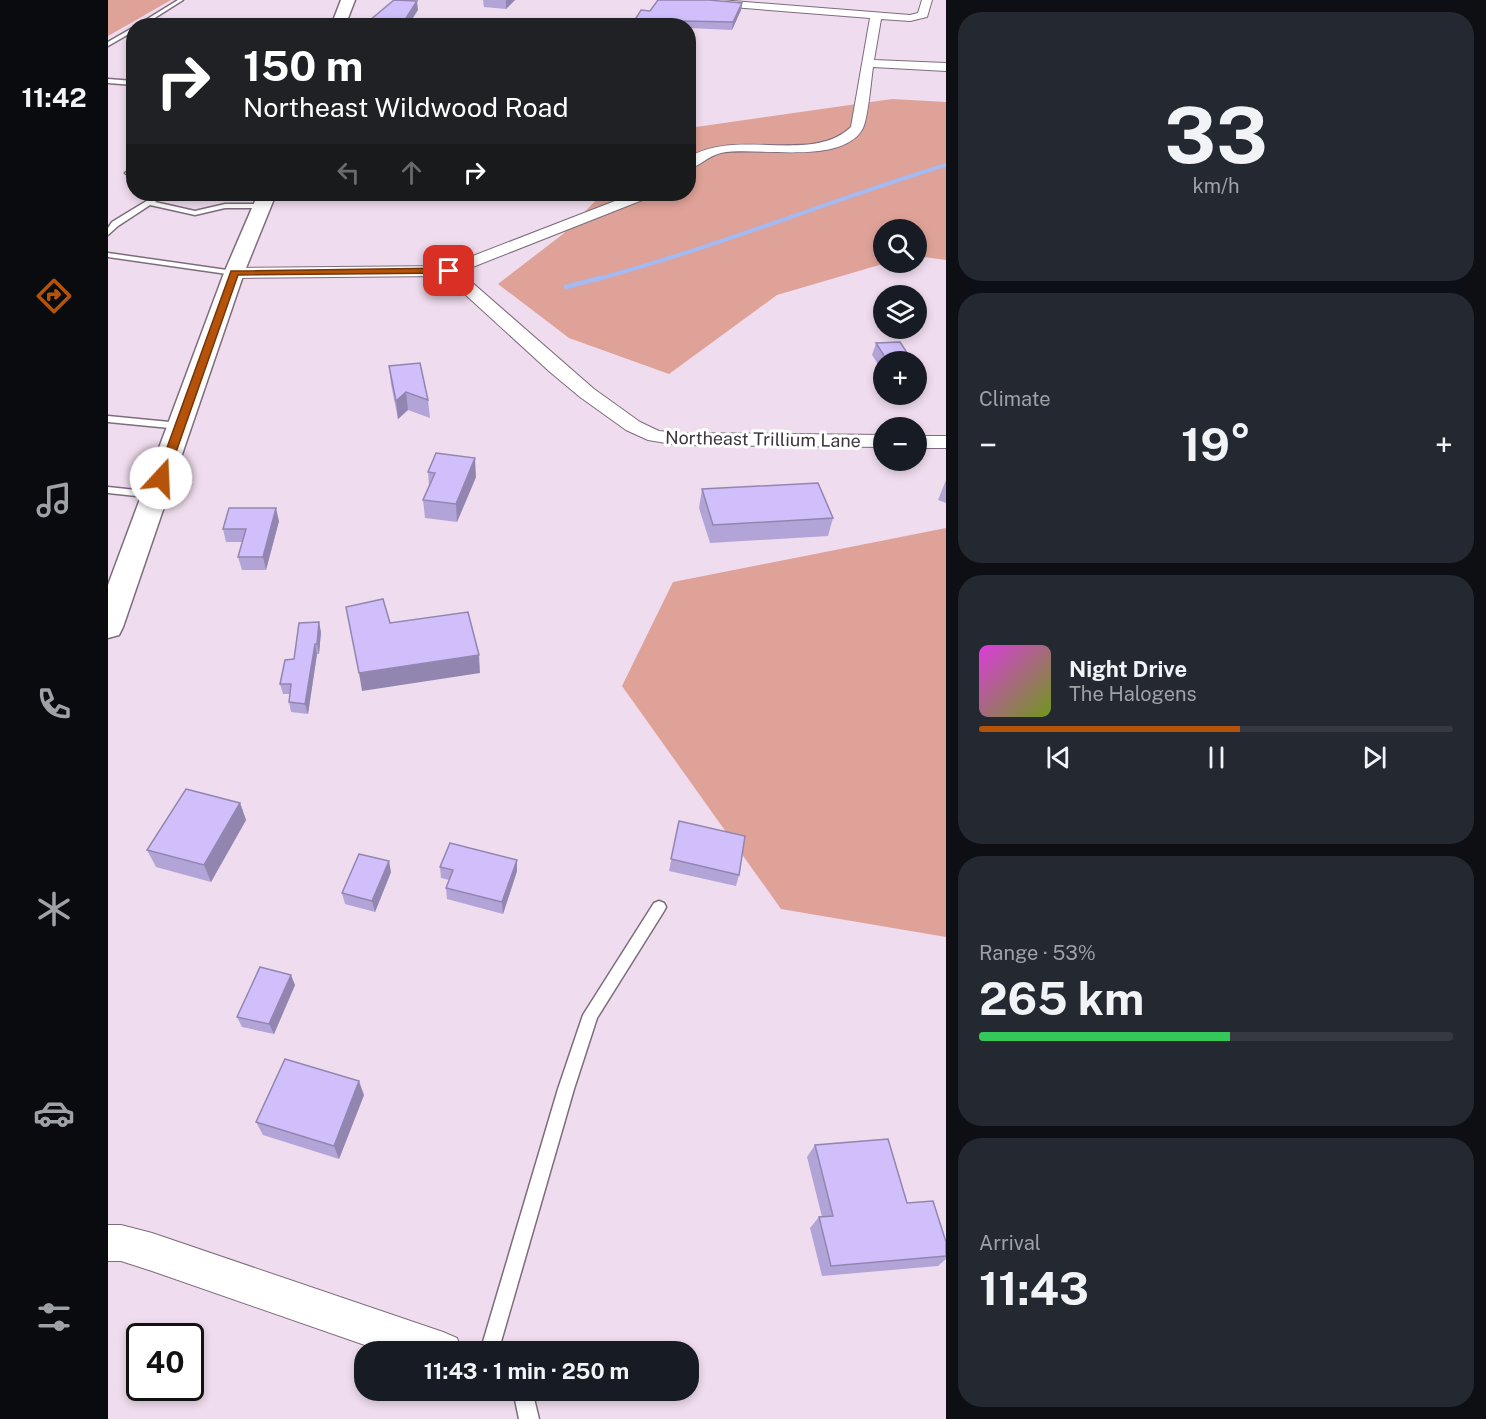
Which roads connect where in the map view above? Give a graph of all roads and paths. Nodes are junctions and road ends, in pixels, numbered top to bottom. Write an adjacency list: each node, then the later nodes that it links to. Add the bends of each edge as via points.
1 (181, 0): 6 (lane)
2 (348, 0): 7 (street)
3 (681, 0): 5 (street)
4 (927, 0): 5 (street, via 925,13 920,17)
5 (876, 16): 10 (street)
6 (151, 18)
7 (341, 18)
8 (126, 33): 9 (lane)
9 (108, 44)
10 (869, 63): 11 (street); 14 (street, via 857,128 843,142 722,149)
11 (946, 67)
12 (108, 81): 13 (lane)
13 (126, 82)
14 (696, 158)
15 (152, 201): 19 (lane)
16 (258, 201): 19 (lane, via 195,213)
17 (264, 201): 23 (street)
18 (627, 201): 22 (street)
19 (149, 203): 20 (lane)
20 (108, 233)
21 (108, 255): 23 (lane)
22 (449, 271): 23 (street); 26 (street, Northeast Trillium Lane, via 587,393 633,426 655,436)
23 (234, 273): 25 (street)
24 (108, 419): 25 (lane)
25 (180, 426): 30 (street)
26 (873, 441)
27 (927, 442): 28 (street)
28 (946, 442)
29 (108, 490): 30 (lane)
30 (155, 495): 31 (street)
31 (114, 593): 32 (street)
32 (108, 627)
33 (659, 907): 36 (lane, via 591,1015)
34 (108, 1243): 35 (street, via 152,1252)
35 (411, 1341)
36 (492, 1341)
37 (525, 1401): 38 (lane)
38 (529, 1419)

